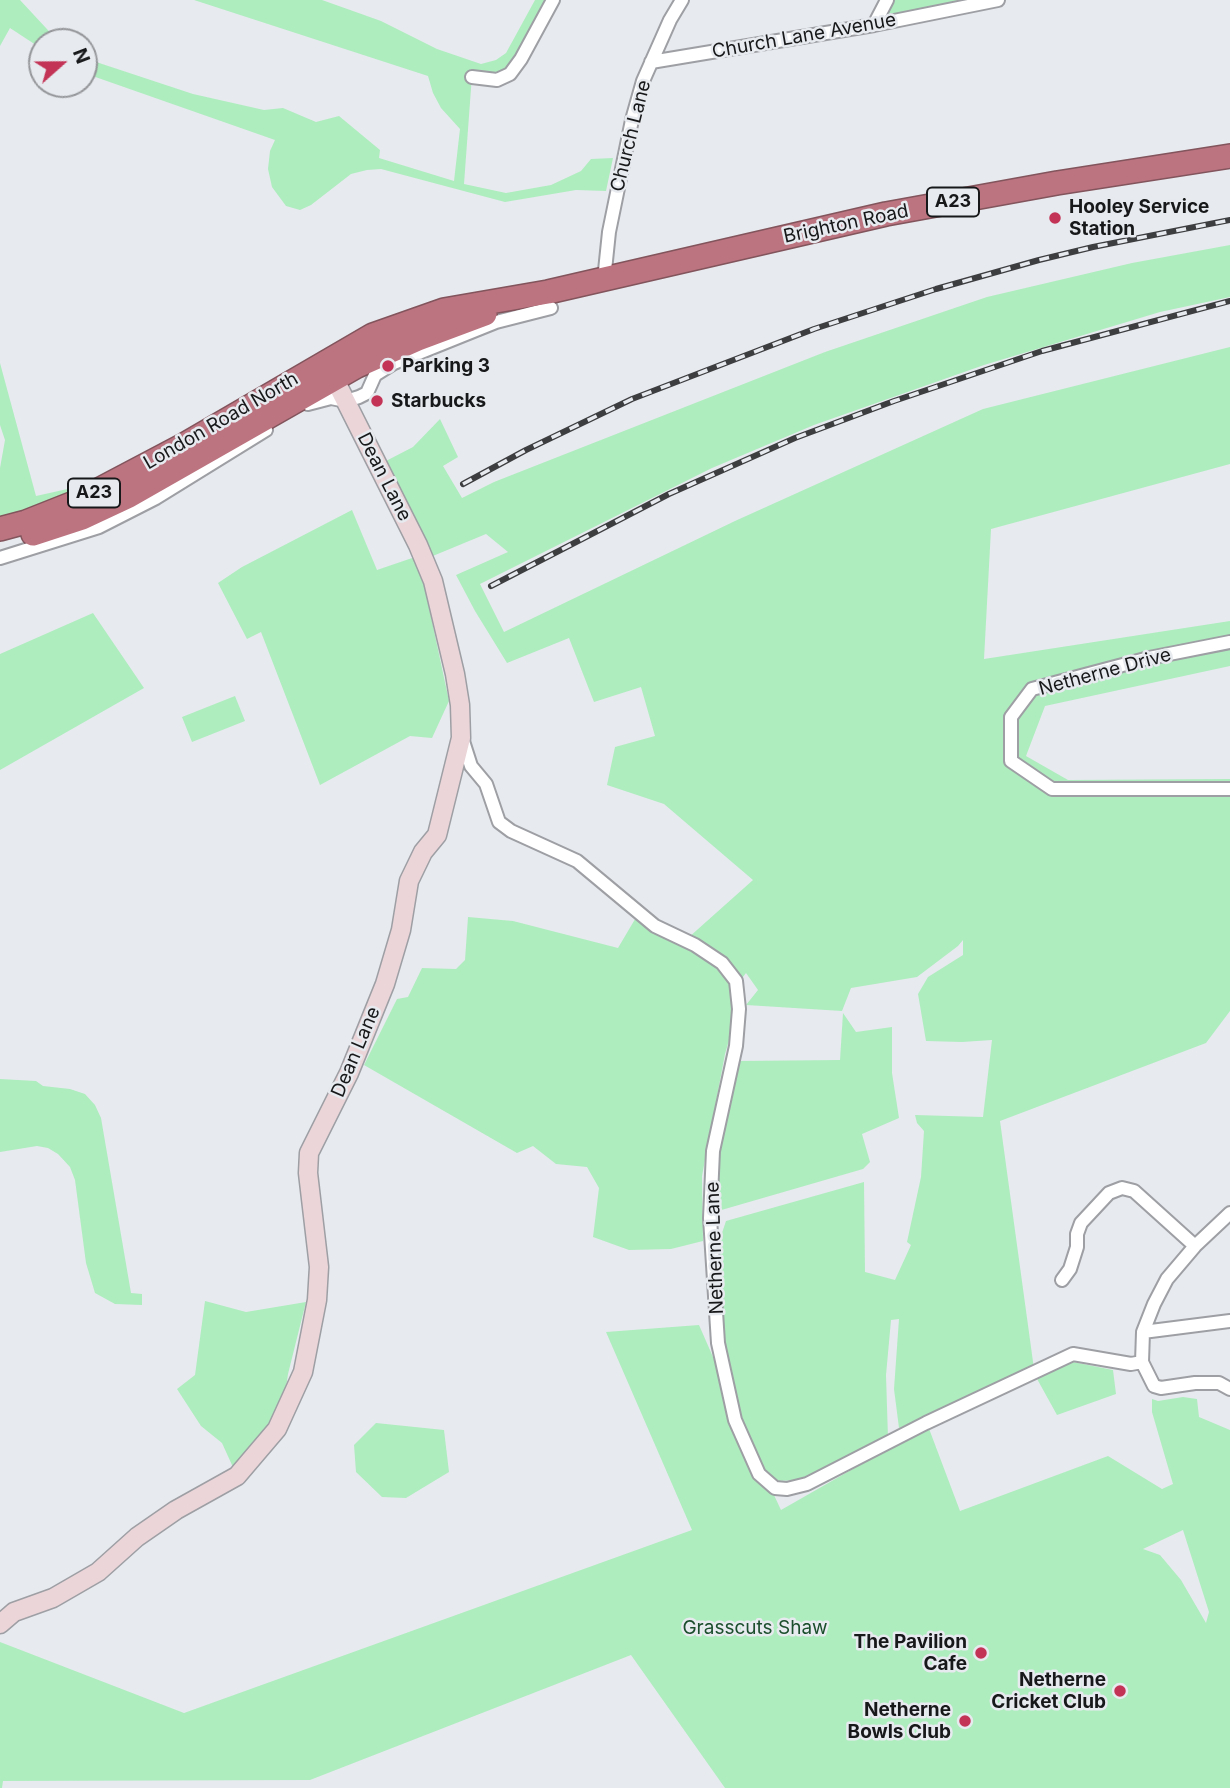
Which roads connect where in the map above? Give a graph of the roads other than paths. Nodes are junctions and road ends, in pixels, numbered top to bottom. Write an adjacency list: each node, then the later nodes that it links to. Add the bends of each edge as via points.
1 (553, 0): 7 (street, via 510,74 497,80)
2 (682, 0): 6 (street, Church Lane)
3 (887, 0): 5 (street)
4 (998, 0): 5 (street, Church Lane Avenue)
5 (874, 25): 6 (street, Church Lane Avenue)
6 (651, 62): 9 (street, Church Lane, via 632,120)
7 (472, 77)
8 (1230, 156): 9 (highway, Brighton Road / A23, via 886,215)
9 (604, 280): 10 (highway, Brighton Road / A23)
10 (550, 300): 11 (highway, Brighton Road / A23); 12 (highway, Brighton Road / A23, via 444,310 373,335)
11 (421, 344): 12 (highway, Brighton Road / A23); 14 (street, Brighton Road, via 374,375 367,393)
12 (330, 370): 13 (highway, London Road North / A23); 14 (street, Dean Lane); 15 (highway, London Road North / A23, via 98,491 51,513)
13 (304, 400): 14 (street, London Road North); 16 (highway, London Road North / A23, via 117,502 58,527); 17 (street, London Road North, via 145,504 99,527)
14 (346, 401): 19 (street, Dean Lane, via 433,582 456,684)
15 (0, 529)
16 (0, 544)
17 (0, 558)
18 (1230, 642): 20 (street, Netherne Drive, via 1032,689 1011,717 1011,761 1052,789)
19 (461, 737): 26 (street, Netherne Lane, via 471,766 486,784 499,822 577,861 655,926 722,963 736,981 736,1046 713,1151 710,1218 718,1343 736,1420 760,1474 775,1488 807,1484 1073,1354); 28 (street, Dean Lane, via 437,835 409,881 385,984 349,1073 309,1153 319,1267 317,1300 303,1372 277,1429 237,1476 176,1510 98,1572 53,1598 14,1612)
20 (1230, 789)
21 (1230, 1213): 22 (street)
22 (1195, 1246): 23 (street, via 1134,1191 1122,1188 1109,1193 1081,1223 1077,1247); 25 (street, via 1167,1279)
23 (1062, 1280)
24 (1230, 1321): 25 (street)
25 (1143, 1332): 26 (street)
26 (1142, 1362): 27 (street, via 1154,1385 1161,1388 1219,1383)
27 (1230, 1389)
28 (0, 1625)

